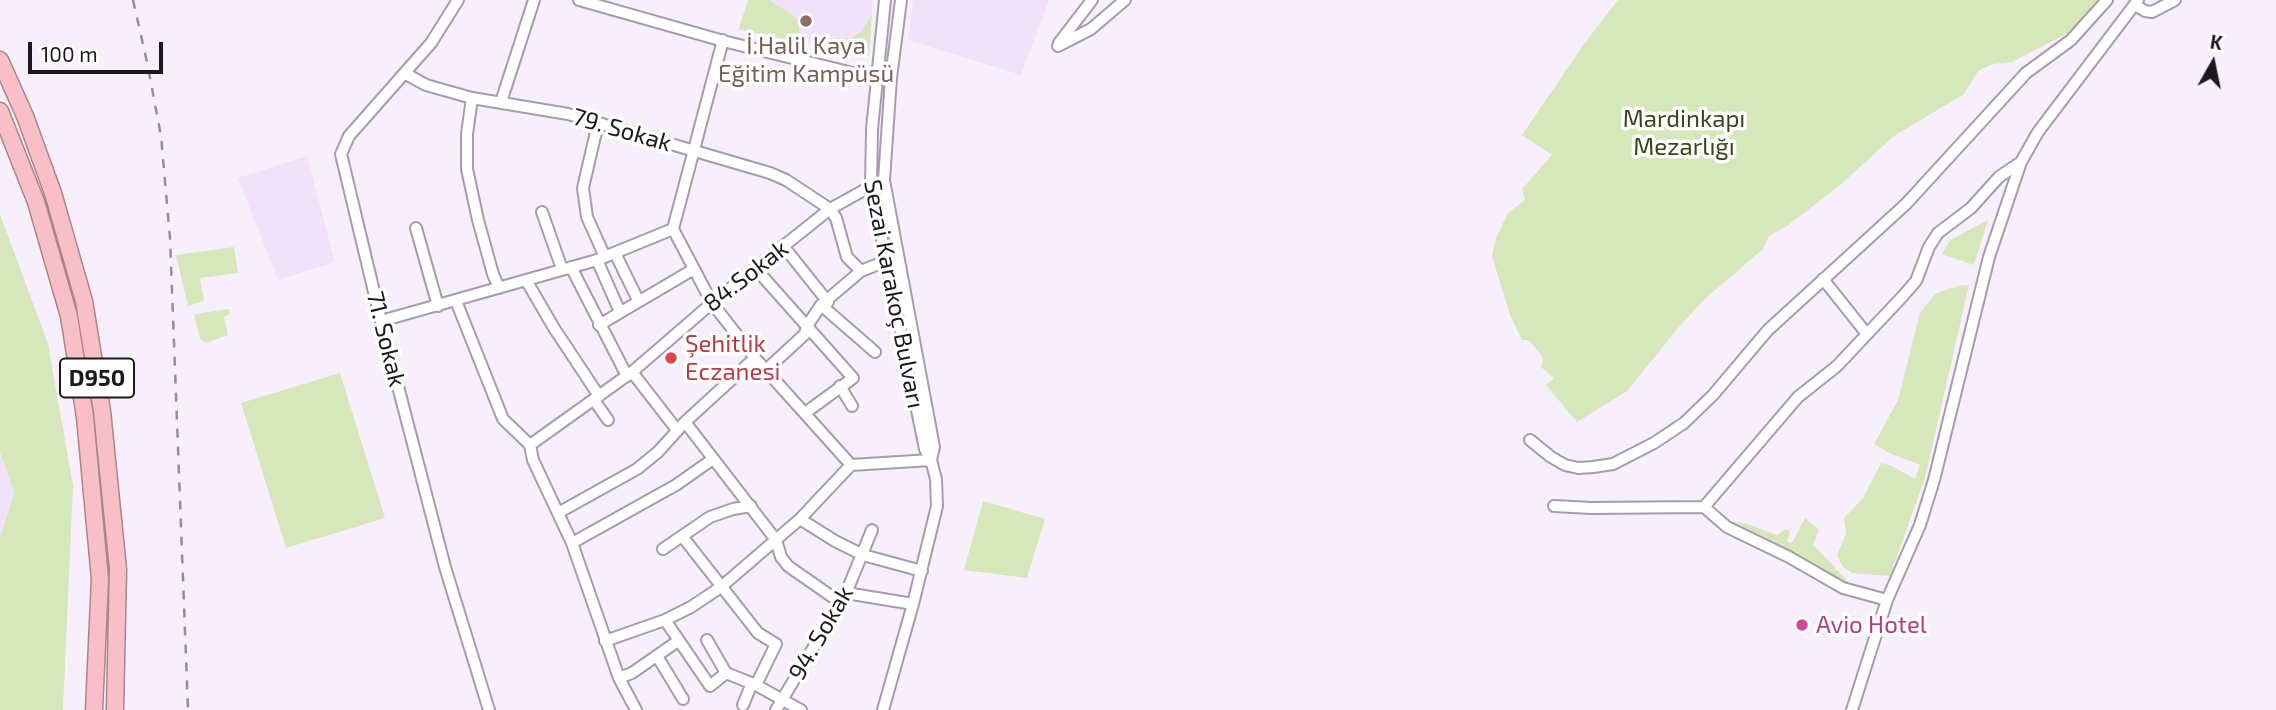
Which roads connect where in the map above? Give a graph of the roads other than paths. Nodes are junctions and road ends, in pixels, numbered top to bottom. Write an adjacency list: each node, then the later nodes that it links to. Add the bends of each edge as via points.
1 (458, 0): 13 (street, 71. Sokak)
2 (534, 0): 16 (street)
3 (579, 0): 11 (street)
4 (885, 0): 14 (street, Sezai Karakoç Bulvarı)
5 (901, 0): 21 (street)
6 (1092, 0): 7 (street, via 1058,46 1091,29)
7 (1125, 0)
8 (2107, 0): 34 (street, via 2071,40 2026,73 1906,204)
9 (2175, 0): 10 (street, via 2152,12)
10 (2136, 2): 20 (street, via 2038,132)
11 (723, 40): 14 (street); 19 (street)
12 (0, 60): 92 (highway, D950, via 53,192 84,301 102,411 118,569)
13 (406, 74): 15 (street, 79. Sokak, via 426,85); 43 (street, 71. Sokak, via 349,136 341,153)
14 (877, 79): 22 (street, Sezai Karakoç Bulvarı)
15 (472, 98): 16 (street, 79. Sokak); 36 (street, via 467,169)
16 (501, 102): 18 (street, 79. Sokak)
17 (0, 111): 91 (highway, D950, via 36,202 69,316 85,416 100,579)
18 (598, 123): 19 (street, 79. Sokak); 28 (street, via 583,188 587,217)
19 (695, 152): 23 (street, 79. Sokak, via 770,173); 26 (street)
20 (2021, 162): 46 (street, via 1938,233 1916,281); 78 (street, via 1989,257 1920,525)
21 (884, 180): 22 (street, 84.Sokak); 60 (street, via 934,447)
22 (871, 186): 23 (street, 84.Sokak); 29 (street, Sezai Karakoç Bulvarı)
23 (830, 209): 27 (street, 84.Sokak); 33 (street, via 847,257)
24 (542, 212): 30 (street)
25 (416, 228): 41 (street)
26 (673, 229): 28 (street); 31 (street)
27 (784, 247): 32 (street, 84.Sokak); 40 (street)
28 (606, 257): 30 (street); 37 (street); 42 (street)
29 (886, 261): 33 (street); 60 (street, Sezai Karakoç Bulvarı)
30 (567, 268): 35 (street); 44 (street)
31 (694, 269): 37 (street); 39 (street)
32 (756, 269): 39 (street, 84.Sokak); 45 (street)
33 (861, 271): 40 (street)
34 (1823, 279): 46 (street); 57 (street, via 1768,330 1713,395 1654,443 1613,464 1578,468 1551,457)
35 (526, 281): 36 (street); 52 (street)
36 (499, 288): 38 (street)
37 (639, 300): 42 (street)
38 (456, 301): 41 (street); 58 (street, via 503,419)
39 (712, 303): 48 (street); 50 (street, 84.Sokak)
40 (825, 303): 45 (street); 47 (street)
41 (438, 306): 43 (street)
42 (620, 312): 44 (street)
43 (381, 321): 93 (street, 71. Sokak, via 445,567)
44 (599, 325): 50 (street)
45 (807, 326): 49 (street, via 805,334); 51 (street, via 853,377)
46 (1866, 333): 64 (street, via 1837,366 1798,397)
47 (875, 352)
48 (755, 358): 49 (street); 56 (street)
49 (766, 370): 54 (street)
50 (629, 374): 52 (street, 84.Sokak); 56 (street)
51 (841, 386): 53 (street); 54 (street)
52 (596, 398): 55 (street); 58 (street, 84.Sokak)
53 (852, 406)
54 (805, 413): 61 (street)
55 (608, 420)
56 (681, 426): 59 (street); 65 (street, via 637,469)
57 (1530, 440)
58 (530, 445): 65 (street)
59 (713, 459): 62 (street); 70 (street)
60 (931, 460): 61 (street); 73 (street, via 937,506)
61 (851, 465): 66 (street)
62 (751, 506): 68 (street, via 710,517); 69 (street)
63 (1554, 506): 64 (street)
64 (1704, 507): 78 (street, via 1727,527 1843,588)
65 (558, 513): 70 (street)
66 (800, 519): 69 (street); 72 (street)
67 (872, 530): 72 (street, 94. Sokak)
68 (682, 536): 71 (street); 74 (street)
69 (776, 540): 74 (street); 77 (street, via 788,566)
70 (572, 543): 76 (street)
71 (663, 549)
72 (863, 555): 73 (street); 77 (street, 94. Sokak)
73 (922, 571): 79 (street)
74 (721, 587): 80 (street); 87 (street, via 758,633 776,644)
75 (603, 593): 76 (street)
76 (590, 597): 82 (street)
77 (843, 598): 79 (street); 90 (street, 94. Sokak)
78 (1887, 600): 97 (street)
79 (913, 604): 96 (street)
80 (665, 620): 82 (street); 83 (street)
81 (707, 640): 85 (street)
82 (606, 641): 86 (street)
83 (678, 641): 84 (street); 85 (street, via 710,686)
84 (657, 656): 86 (street); 88 (street)
85 (726, 673): 87 (street)
86 (619, 678): 94 (street)
87 (754, 684): 89 (street); 90 (street)
88 (683, 699)
89 (743, 705)
90 (779, 705): 95 (street)
91 (94, 710)
92 (115, 710)
93 (489, 710)
94 (635, 710)
95 (801, 710)
96 (883, 710)
97 (1852, 710)

